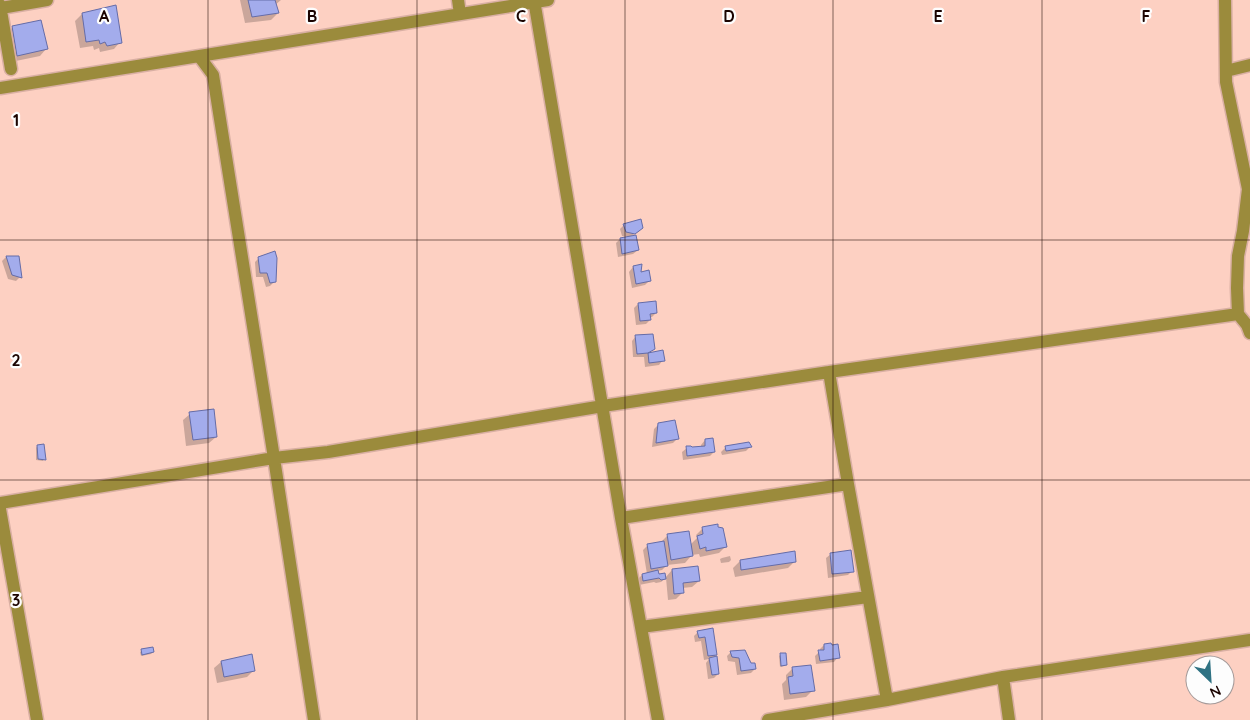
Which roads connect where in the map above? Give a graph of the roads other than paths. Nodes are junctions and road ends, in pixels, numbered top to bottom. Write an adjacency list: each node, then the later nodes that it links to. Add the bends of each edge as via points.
1 (47, 0): 6 (street)
2 (458, 0): 7 (street)
3 (548, 0): 5 (street)
4 (1225, 0): 12 (street)
5 (534, 1): 7 (street); 19 (street)
6 (0, 7): 11 (street)
7 (460, 14): 8 (street)
8 (226, 52): 9 (street); 13 (street)
9 (199, 56): 13 (street); 14 (street)
10 (1250, 66): 12 (street)
11 (11, 69)
12 (1226, 71): 15 (street, via 1248,189)
13 (213, 75): 20 (street)
14 (0, 88)
15 (1246, 230): 16 (street, via 1238,256)
16 (1238, 314): 17 (street); 18 (street)
17 (1250, 333)
18 (829, 372): 19 (street); 21 (street)
19 (603, 406): 20 (street, via 328,452); 24 (street)
20 (274, 458): 22 (street); 31 (street)
21 (848, 484): 24 (street); 25 (street)
22 (0, 503)
23 (0, 509): 30 (street)
24 (621, 518): 26 (street)
25 (868, 597): 26 (street); 29 (street)
26 (641, 627): 32 (street)
27 (1250, 640): 28 (street)
28 (1003, 677): 29 (street); 34 (street)
29 (887, 700): 33 (street)
30 (37, 720)
31 (314, 720)
32 (658, 720)
33 (768, 720)
34 (1009, 720)

